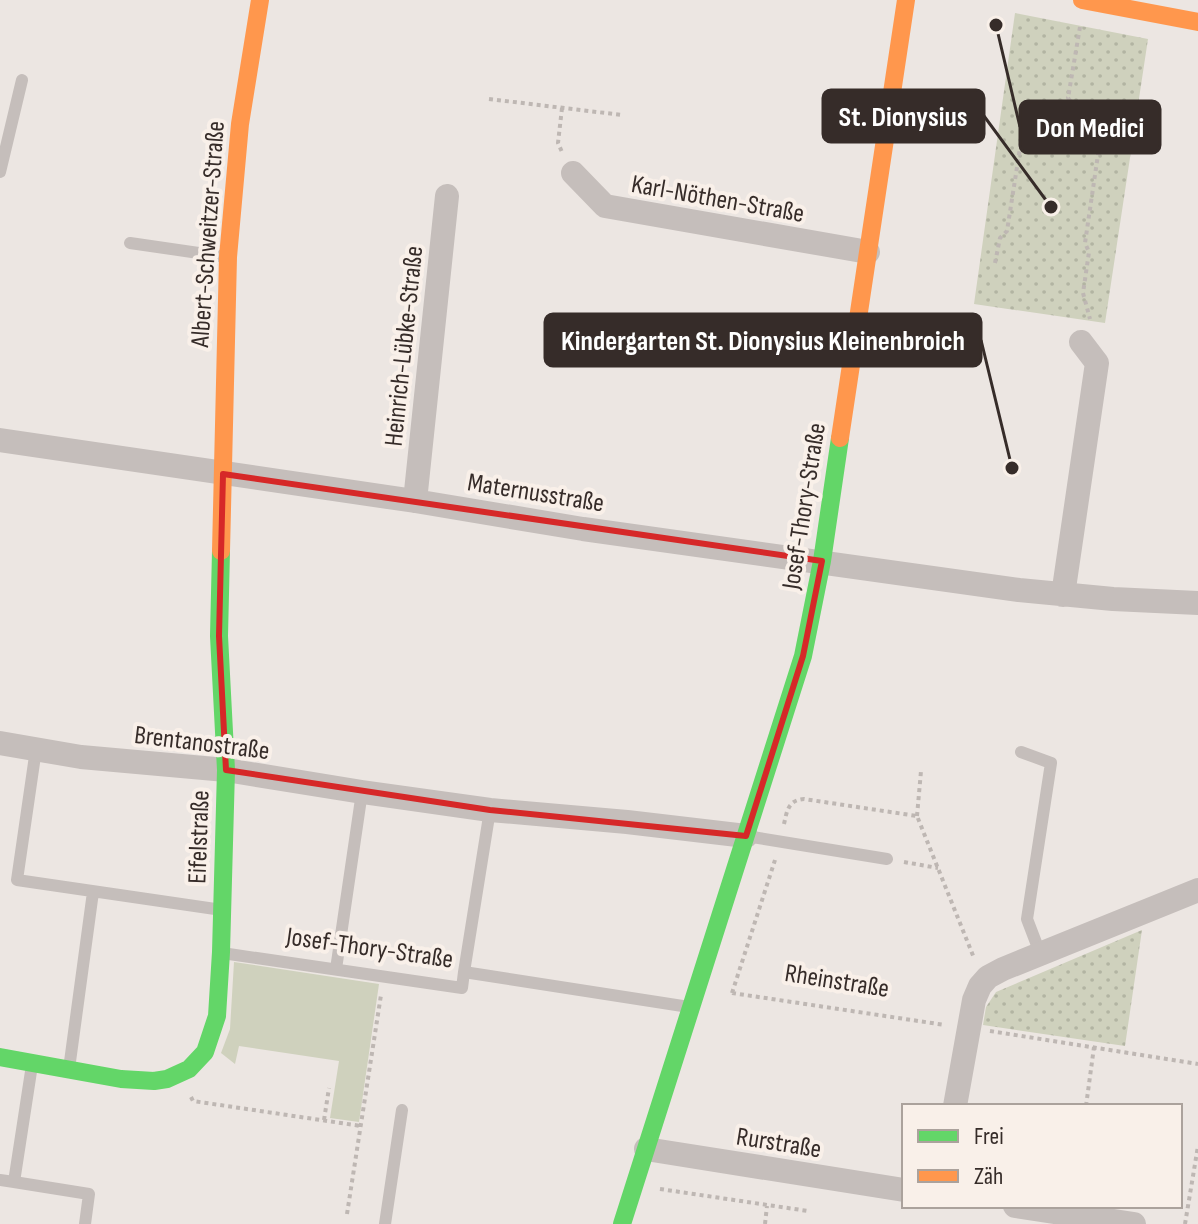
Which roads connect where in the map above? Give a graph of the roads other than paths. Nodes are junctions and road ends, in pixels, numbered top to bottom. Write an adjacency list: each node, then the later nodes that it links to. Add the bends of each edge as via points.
1 (260, 0): 11 (street, Albert-Schweitzer-Straße, via 240,124)
2 (906, 0): 10 (street, Josef-Thory-Straße)
3 (1084, 0): 4 (street)
4 (1198, 22)
5 (22, 80): 6 (lane)
6 (0, 172)
7 (573, 173): 10 (street, Karl-Nöthen-Straße, via 605,206)
8 (447, 196): 15 (street, Heinrich-Lübke-Straße)
9 (130, 243): 11 (lane)
10 (868, 252): 16 (street, Josef-Thory-Straße)
11 (228, 257): 14 (street, Albert-Schweitzer-Straße)
12 (1086, 333): 17 (street, via 1097,363)
13 (0, 440): 14 (street, Maternusstraße)
14 (223, 474): 15 (street, Maternusstraße); 22 (street, Eifelstraße, via 219,636)
15 (415, 501): 16 (street, Maternusstraße)
16 (822, 561): 17 (street, Maternusstraße); 25 (street, Josef-Thory-Straße, via 803,656)
17 (1063, 595): 18 (street, Maternusstraße)
18 (1198, 603)
19 (0, 743): 20 (street, Brentanostraße)
20 (36, 749): 22 (street, Brentanostraße); 28 (lane, via 17,880)
21 (1021, 752): 31 (lane, via 1051,763 1027,919)
22 (226, 770): 23 (street, Brentanostraße); 29 (street, Eifelstraße)
23 (362, 792): 24 (street, Brentanostraße); 32 (lane)
24 (490, 810): 25 (street, Brentanostraße); 33 (lane)
25 (746, 836): 26 (lane); 34 (street, Josef-Thory-Straße)
26 (887, 859)
27 (1198, 890): 31 (street)
28 (93, 892): 29 (lane); 37 (lane)
29 (222, 910): 30 (street, Eifelstraße)
30 (221, 952): 32 (lane, Josef-Thory-Straße); 37 (street, Eifelstraße, via 217,1016 204,1063 154,1081)
31 (1040, 953): 38 (street, via 988,977 975,995)
32 (336, 969): 33 (lane, Josef-Thory-Straße, via 462,988)
33 (464, 972): 34 (lane, Josef-Thory-Straße)
34 (692, 1007): 40 (street, Josef-Thory-Straße)
35 (0, 1057): 36 (street, Eifelstraße)
36 (32, 1062): 37 (street, Eifelstraße); 42 (lane)
37 (69, 1069)
38 (955, 1104)
39 (402, 1110): 46 (lane)
40 (646, 1149): 43 (street, Rurstraße); 47 (street, Josef-Thory-Straße)
41 (0, 1180): 42 (lane)
42 (14, 1182): 45 (lane, via 89,1194)
43 (902, 1190)
44 (1028, 1208): 48 (street)
45 (85, 1224)
46 (385, 1224)
47 (622, 1224)
48 (1134, 1224)

